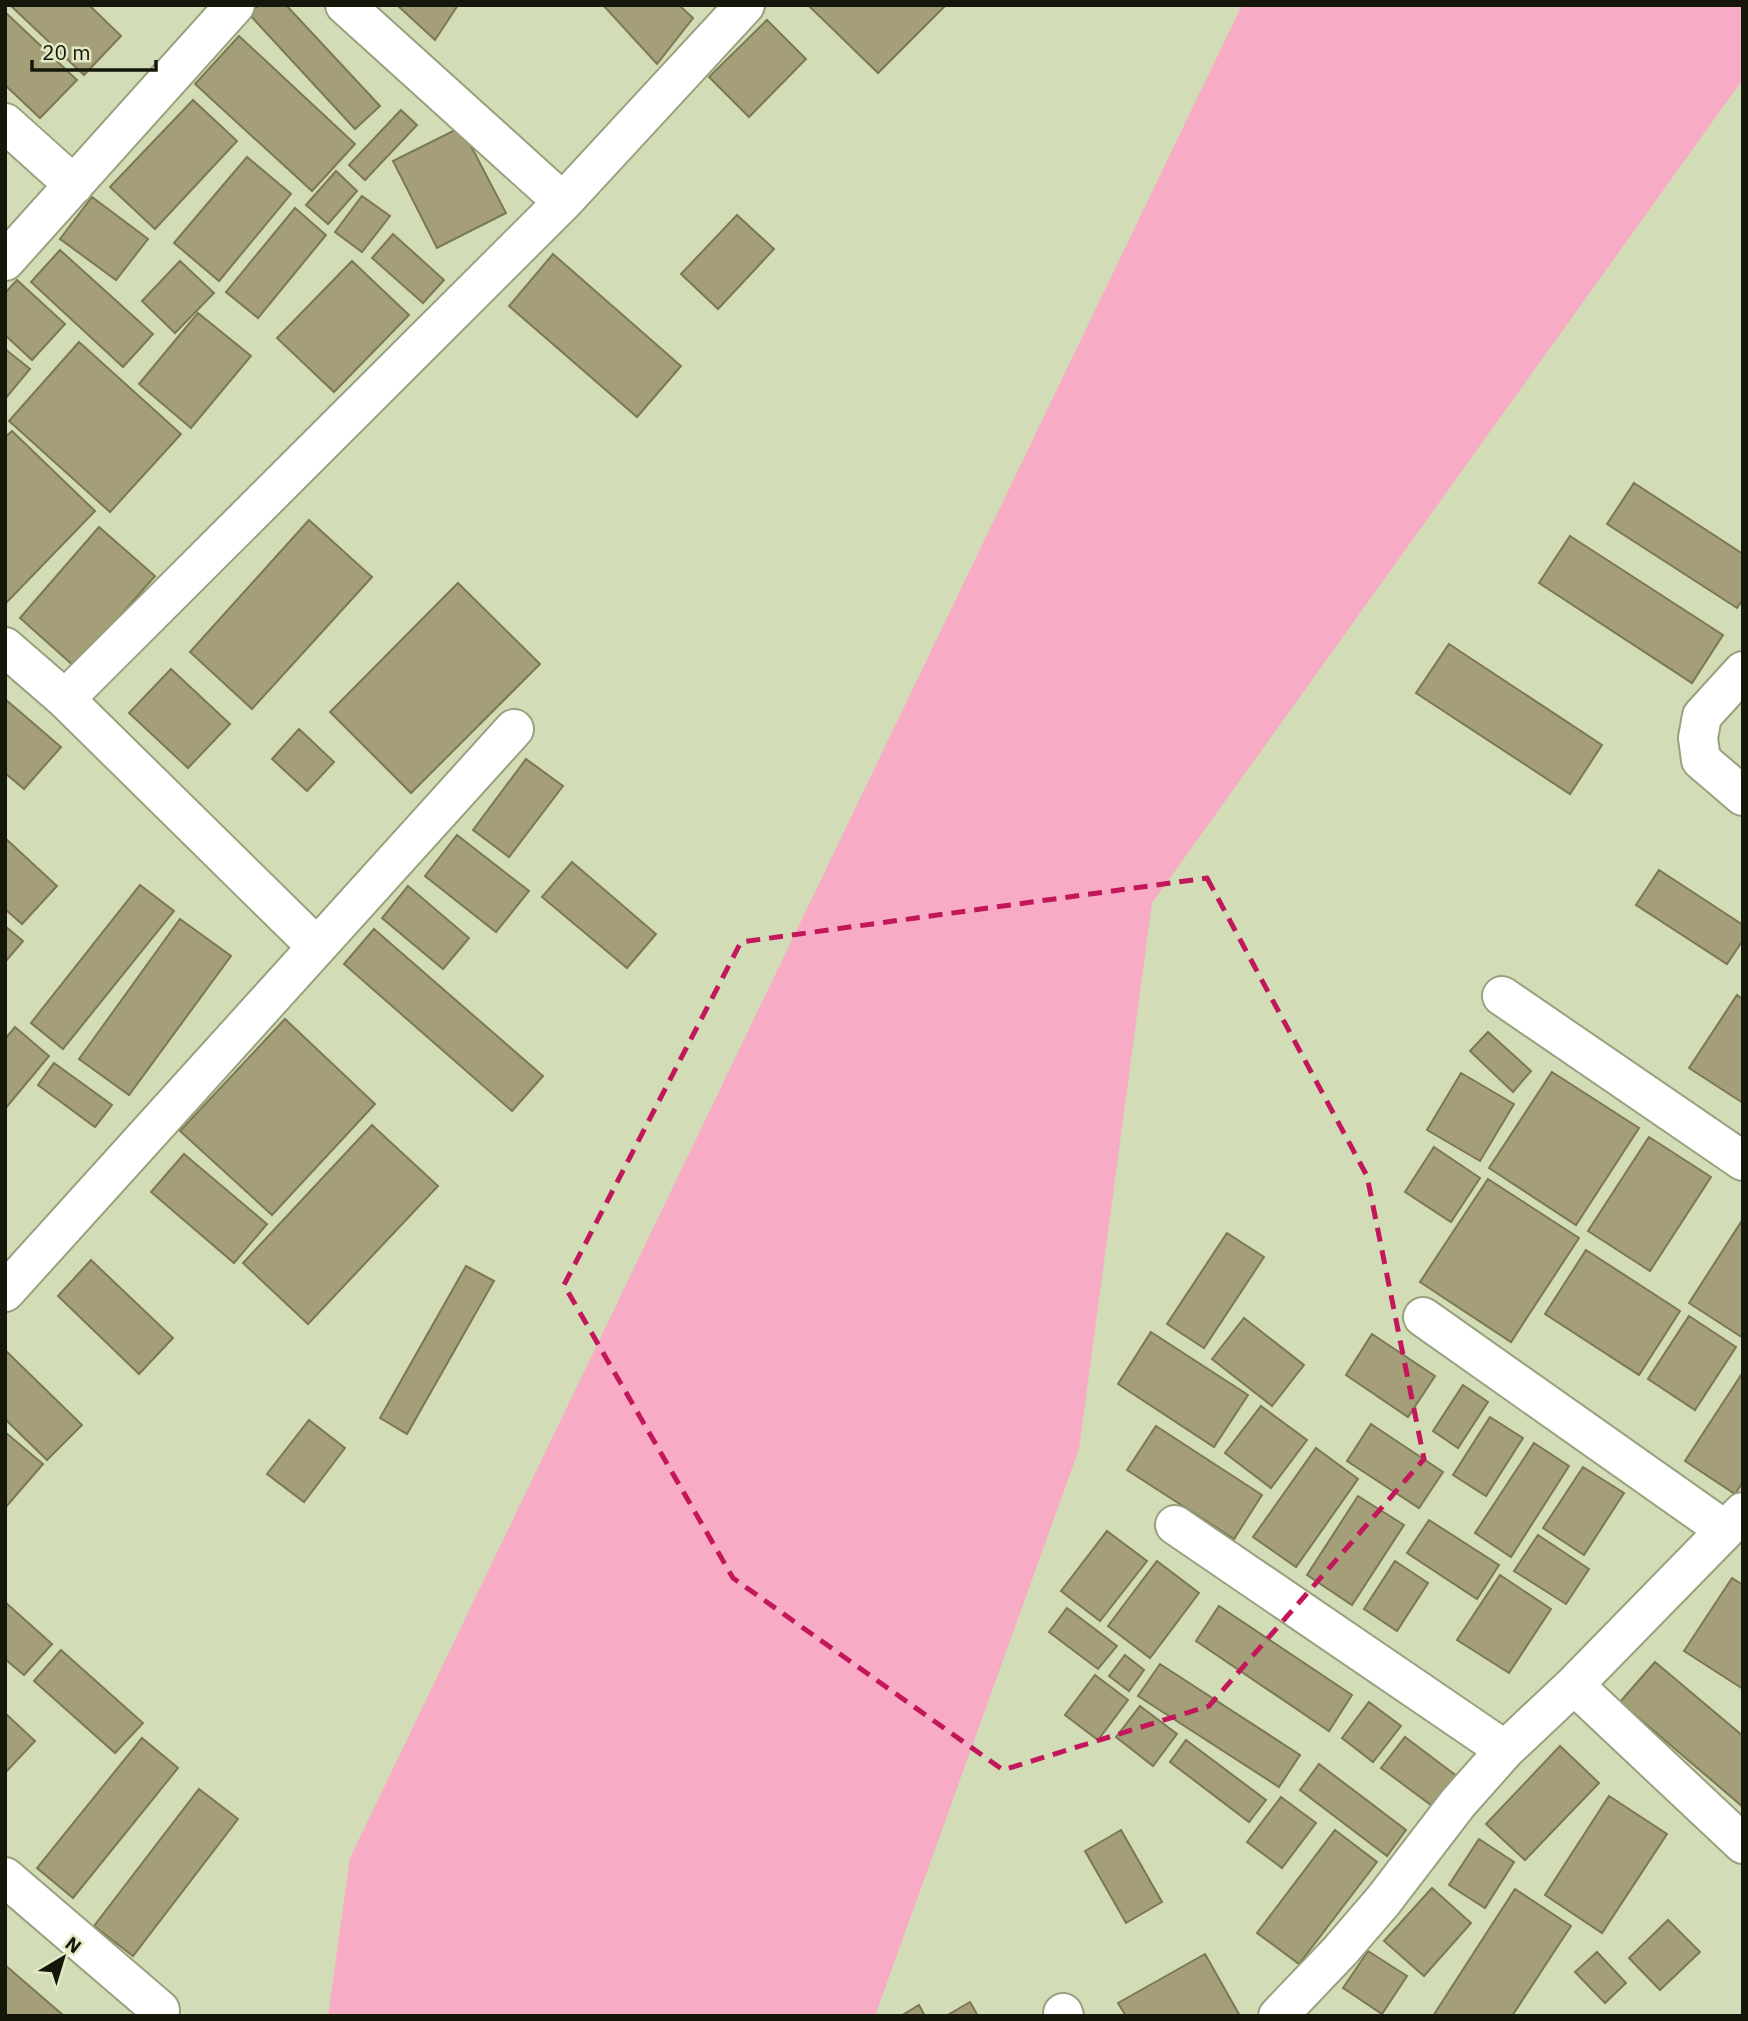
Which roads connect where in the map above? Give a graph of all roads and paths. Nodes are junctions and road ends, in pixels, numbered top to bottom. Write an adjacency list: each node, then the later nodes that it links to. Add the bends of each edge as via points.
1 (235, 5): 5 (street)
2 (345, 5): 6 (street)
3 (745, 5): 6 (street)
4 (5, 122): 5 (street)
5 (74, 185): 7 (street)
6 (563, 202): 10 (street)
7 (5, 261)
8 (5, 647): 10 (street)
9 (1743, 671): 12 (street, via 1702,716 1698,738 1701,760)
10 (65, 699): 13 (street)
11 (514, 729): 13 (street)
12 (1743, 796)
13 (317, 947): 16 (street)
14 (1502, 996): 15 (street)
15 (1743, 1161)
16 (5, 1292)
17 (1423, 1317): 18 (street)
18 (1734, 1521): 20 (street)
19 (1175, 1525): 21 (street)
20 (1574, 1685): 21 (street); 22 (street)
21 (1505, 1750): 25 (street, via 1349,1941)
22 (1743, 1844)
23 (5, 1877): 24 (street)
24 (160, 2010)
25 (1278, 2016)

